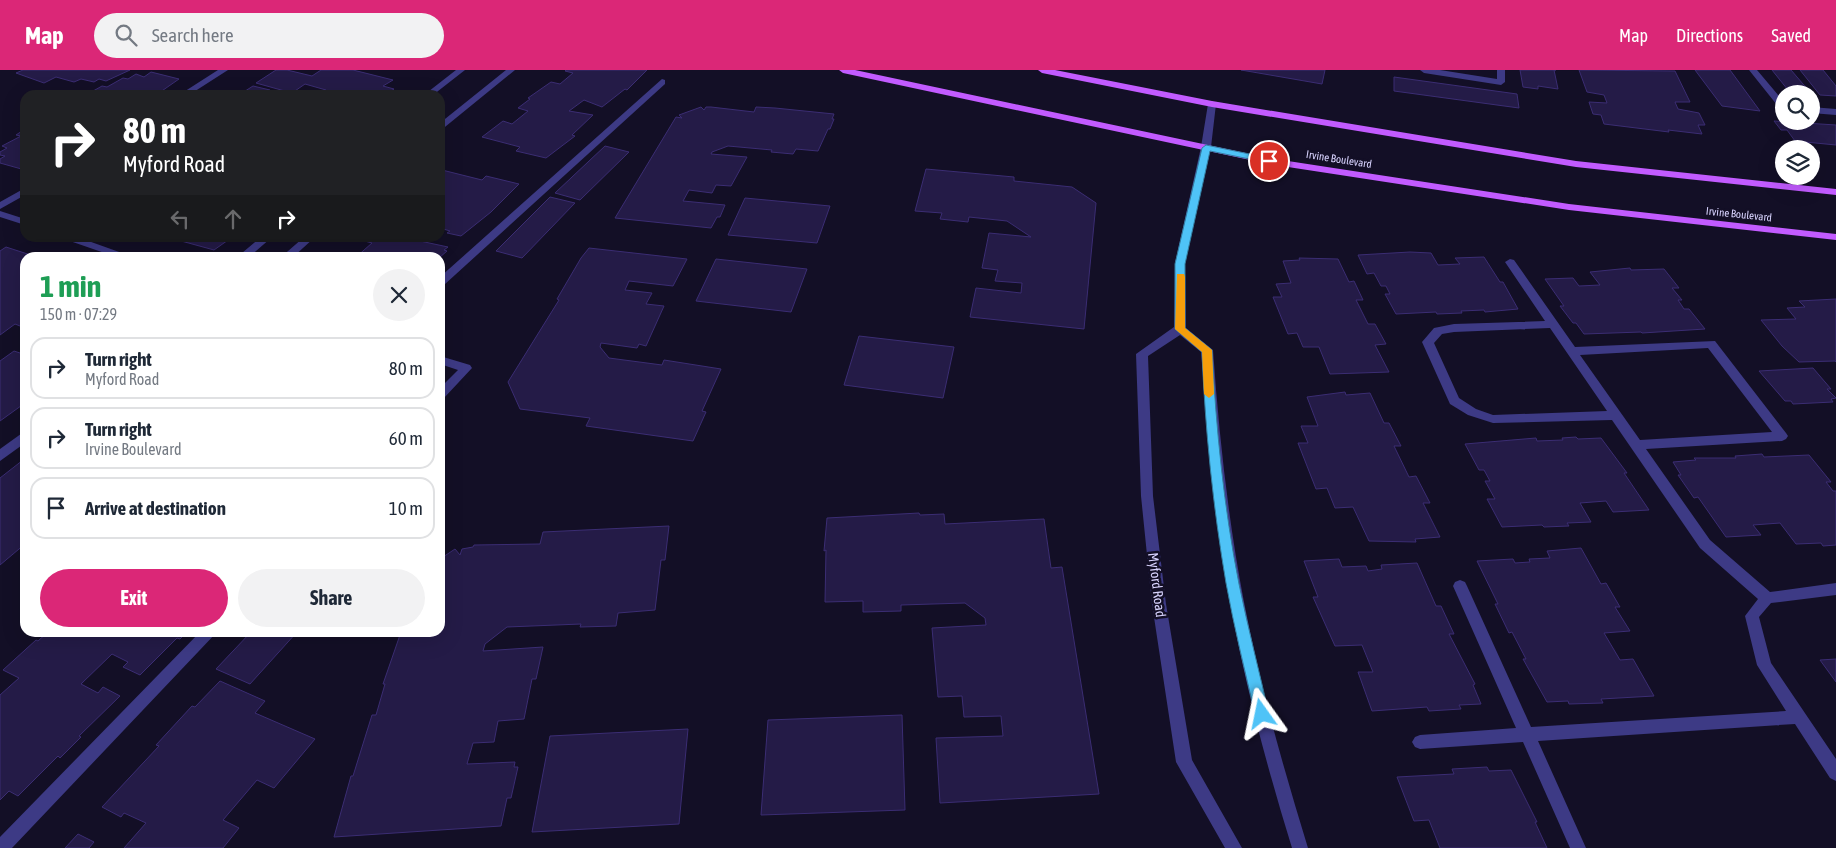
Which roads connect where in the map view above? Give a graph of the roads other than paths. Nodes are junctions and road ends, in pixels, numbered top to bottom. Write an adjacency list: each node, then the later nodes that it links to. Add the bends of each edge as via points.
1 (224, 70): 10 (street)
2 (460, 70): 11 (street)
3 (511, 70): 16 (street)
4 (843, 70): 17 (main road, Irvine Boulevard)
5 (1042, 70): 13 (main road)
6 (1424, 70): 7 (street, via 1501,82)
7 (1501, 70)
8 (1753, 70): 12 (street)
9 (662, 82): 31 (street)
10 (191, 90)
11 (434, 90)
12 (1775, 97)
13 (1212, 104): 17 (street); 18 (main road, via 1576,164)
14 (1820, 111): 15 (street)
15 (1836, 112)
16 (445, 124)
17 (1206, 148): 23 (main road, Irvine Boulevard, via 1269,161 1569,207); 33 (street, via 1180,264)
18 (1836, 192)
19 (20, 194): 20 (street)
20 (0, 206)
21 (0, 214): 22 (street)
22 (20, 220)
23 (1836, 237)
24 (83, 242): 27 (street)
25 (261, 242): 28 (street)
26 (304, 242): 29 (street)
27 (114, 252)
28 (248, 252)
29 (292, 252)
30 (1510, 262): 32 (street)
31 (445, 278)
32 (1553, 324): 34 (street); 37 (street, via 1454,328 1438,331 1428,342 1454,401 1472,412 1493,419)
33 (1180, 329): 50 (street, Myford Road, via 1142,354 1147,496 1159,604 1184,762); 51 (street, via 1207,350 1210,412 1233,584 1262,714)
34 (1572, 351): 37 (street); 39 (street, via 1711,344 1782,436)
35 (445, 362): 36 (street, via 466,368)
36 (445, 390)
37 (1616, 415): 39 (street)
38 (20, 440): 40 (street)
39 (1637, 445): 43 (street, via 1705,544)
40 (0, 456)
41 (1460, 586): 46 (street)
42 (1836, 589): 43 (street)
43 (1767, 598): 45 (street, via 1752,616 1764,665)
44 (205, 637): 49 (street)
45 (1799, 717): 46 (street); 48 (street)
46 (1526, 735): 47 (street); 52 (street)
47 (1420, 742)
48 (1836, 773)
49 (1, 848)
50 (1234, 848)
51 (1300, 848)
52 (1578, 848)

